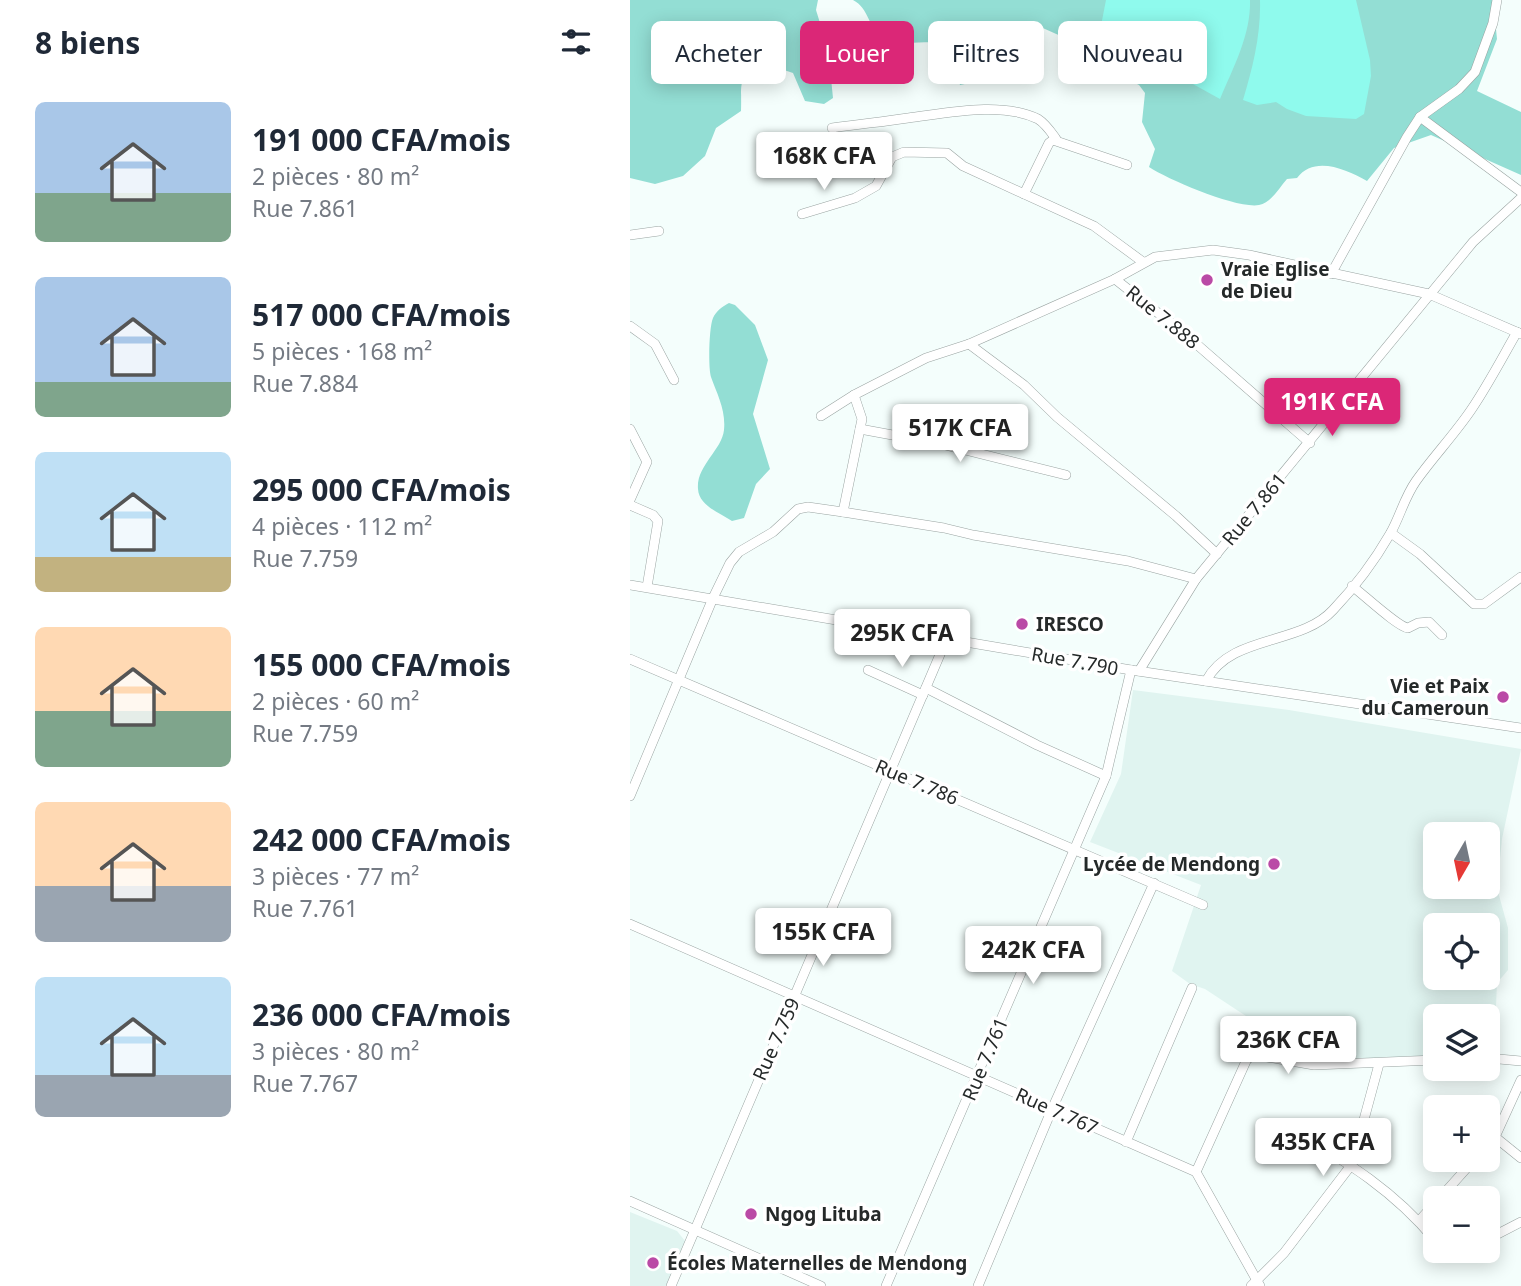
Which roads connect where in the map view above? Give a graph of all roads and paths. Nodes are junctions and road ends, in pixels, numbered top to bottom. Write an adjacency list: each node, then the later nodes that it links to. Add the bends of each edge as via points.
1 (1497, 0): 2 (street, via 1475,72)
2 (1420, 117): 6 (street); 13 (street)
3 (832, 128): 4 (street, via 953,111 998,110 1039,120)
4 (1056, 139): 5 (street); 7 (street, via 1049,143)
5 (1128, 165)
6 (1521, 192)
7 (1024, 194): 9 (street, via 963,166 947,153 904,152 892,157 876,186 855,198); 12 (street, via 1094,226)
8 (1521, 198): 15 (street, Rue 7.861, via 1473,242)
9 (802, 214)
10 (659, 231): 11 (street)
11 (630, 235)
12 (1143, 262): 13 (street, Rue 7.888, via 1213,250); 14 (street, Rue 7.888)
13 (1331, 274): 15 (street, Rue 7.888)
14 (1115, 279): 18 (street); 24 (street, Rue 7.888)
15 (1429, 294): 17 (street, Rue 7.888); 24 (street, Rue 7.861)
16 (630, 326): 19 (street, via 655,344)
17 (1519, 333): 28 (street, via 1473,408 1406,496)
18 (969, 344): 20 (street, via 926,358); 29 (street)
19 (674, 380)
20 (854, 395): 21 (street); 23 (street, via 862,419)
21 (821, 416)
22 (630, 429): 26 (street, via 647,462)
23 (860, 429): 25 (street); 27 (street)
24 (1310, 443): 29 (street, Rue 7.861)
25 (1066, 475)
26 (630, 503): 34 (street, via 658,521)
27 (843, 512): 31 (street, via 1128,561); 35 (street, via 798,509 773,532 738,552)
28 (1391, 533): 30 (street, via 1474,604 1487,602); 33 (street)
29 (1217, 554): 31 (street, Rue 7.861)
30 (1521, 578)
31 (1196, 579): 40 (street, Rue 7.861)
32 (630, 585): 34 (street, Rue 7.790)
33 (1352, 586): 36 (street, via 1398,625 1408,628 1429,622); 42 (street, via 1319,622 1252,645 1213,667)
34 (647, 587): 35 (street, Rue 7.790)
35 (713, 598): 37 (street, Rue 7.790); 41 (street)
36 (1442, 635)
37 (947, 638): 40 (street, Rue 7.790); 43 (street, Rue 7.759)
38 (630, 659): 41 (street, Rue 7.786)
39 (868, 670): 43 (street)
40 (1135, 671): 42 (street, Rue 7.790); 46 (street, Rue 7.761)
41 (678, 679): 45 (street, Rue 7.786); 47 (street)
42 (1206, 681): 44 (street, Rue 7.790)
43 (924, 692): 45 (street, Rue 7.759); 46 (street)
44 (1521, 728)
45 (891, 771): 48 (street, Rue 7.786); 53 (street, Rue 7.759)
46 (1106, 776): 48 (street, Rue 7.761)
47 (630, 796)
48 (1076, 850): 49 (street, Rue 7.786); 58 (street, Rue 7.761)
49 (1154, 883): 50 (street, Rue 7.786); 60 (street)
50 (1203, 905)
51 (630, 924): 53 (street, Rue 7.767)
52 (1192, 988): 64 (street)
53 (794, 996): 58 (street, Rue 7.767); 75 (street, Rue 7.759)
54 (1500, 1059): 56 (street)
55 (1423, 1061): 57 (street)
56 (1521, 1061)
57 (1379, 1064): 66 (street); 67 (street, via 1314,1065 1255,1055 1247,1059)
58 (978, 1076): 60 (street, Rue 7.767); 80 (street, Rue 7.761)
59 (1521, 1080): 61 (street)
60 (1052, 1109): 64 (street, Rue 7.767); 81 (street)
61 (1500, 1126)
62 (1294, 1131): 66 (street)
63 (1500, 1141): 65 (street)
64 (1126, 1142): 67 (street, Rue 7.767)
65 (1521, 1158)
66 (1352, 1164): 72 (street); 77 (street)
67 (1196, 1172): 77 (street)
68 (1463, 1172): 69 (street)
69 (1451, 1186)
70 (630, 1201): 75 (street)
71 (1423, 1216): 72 (street)
72 (1419, 1221): 74 (street)
73 (1521, 1222): 76 (street)
74 (1423, 1226)
75 (695, 1230): 78 (street, Rue 7.759); 79 (street)
76 (1500, 1233)
77 (1256, 1284)
78 (671, 1286)
79 (821, 1286)
80 (886, 1286)
81 (978, 1286)

